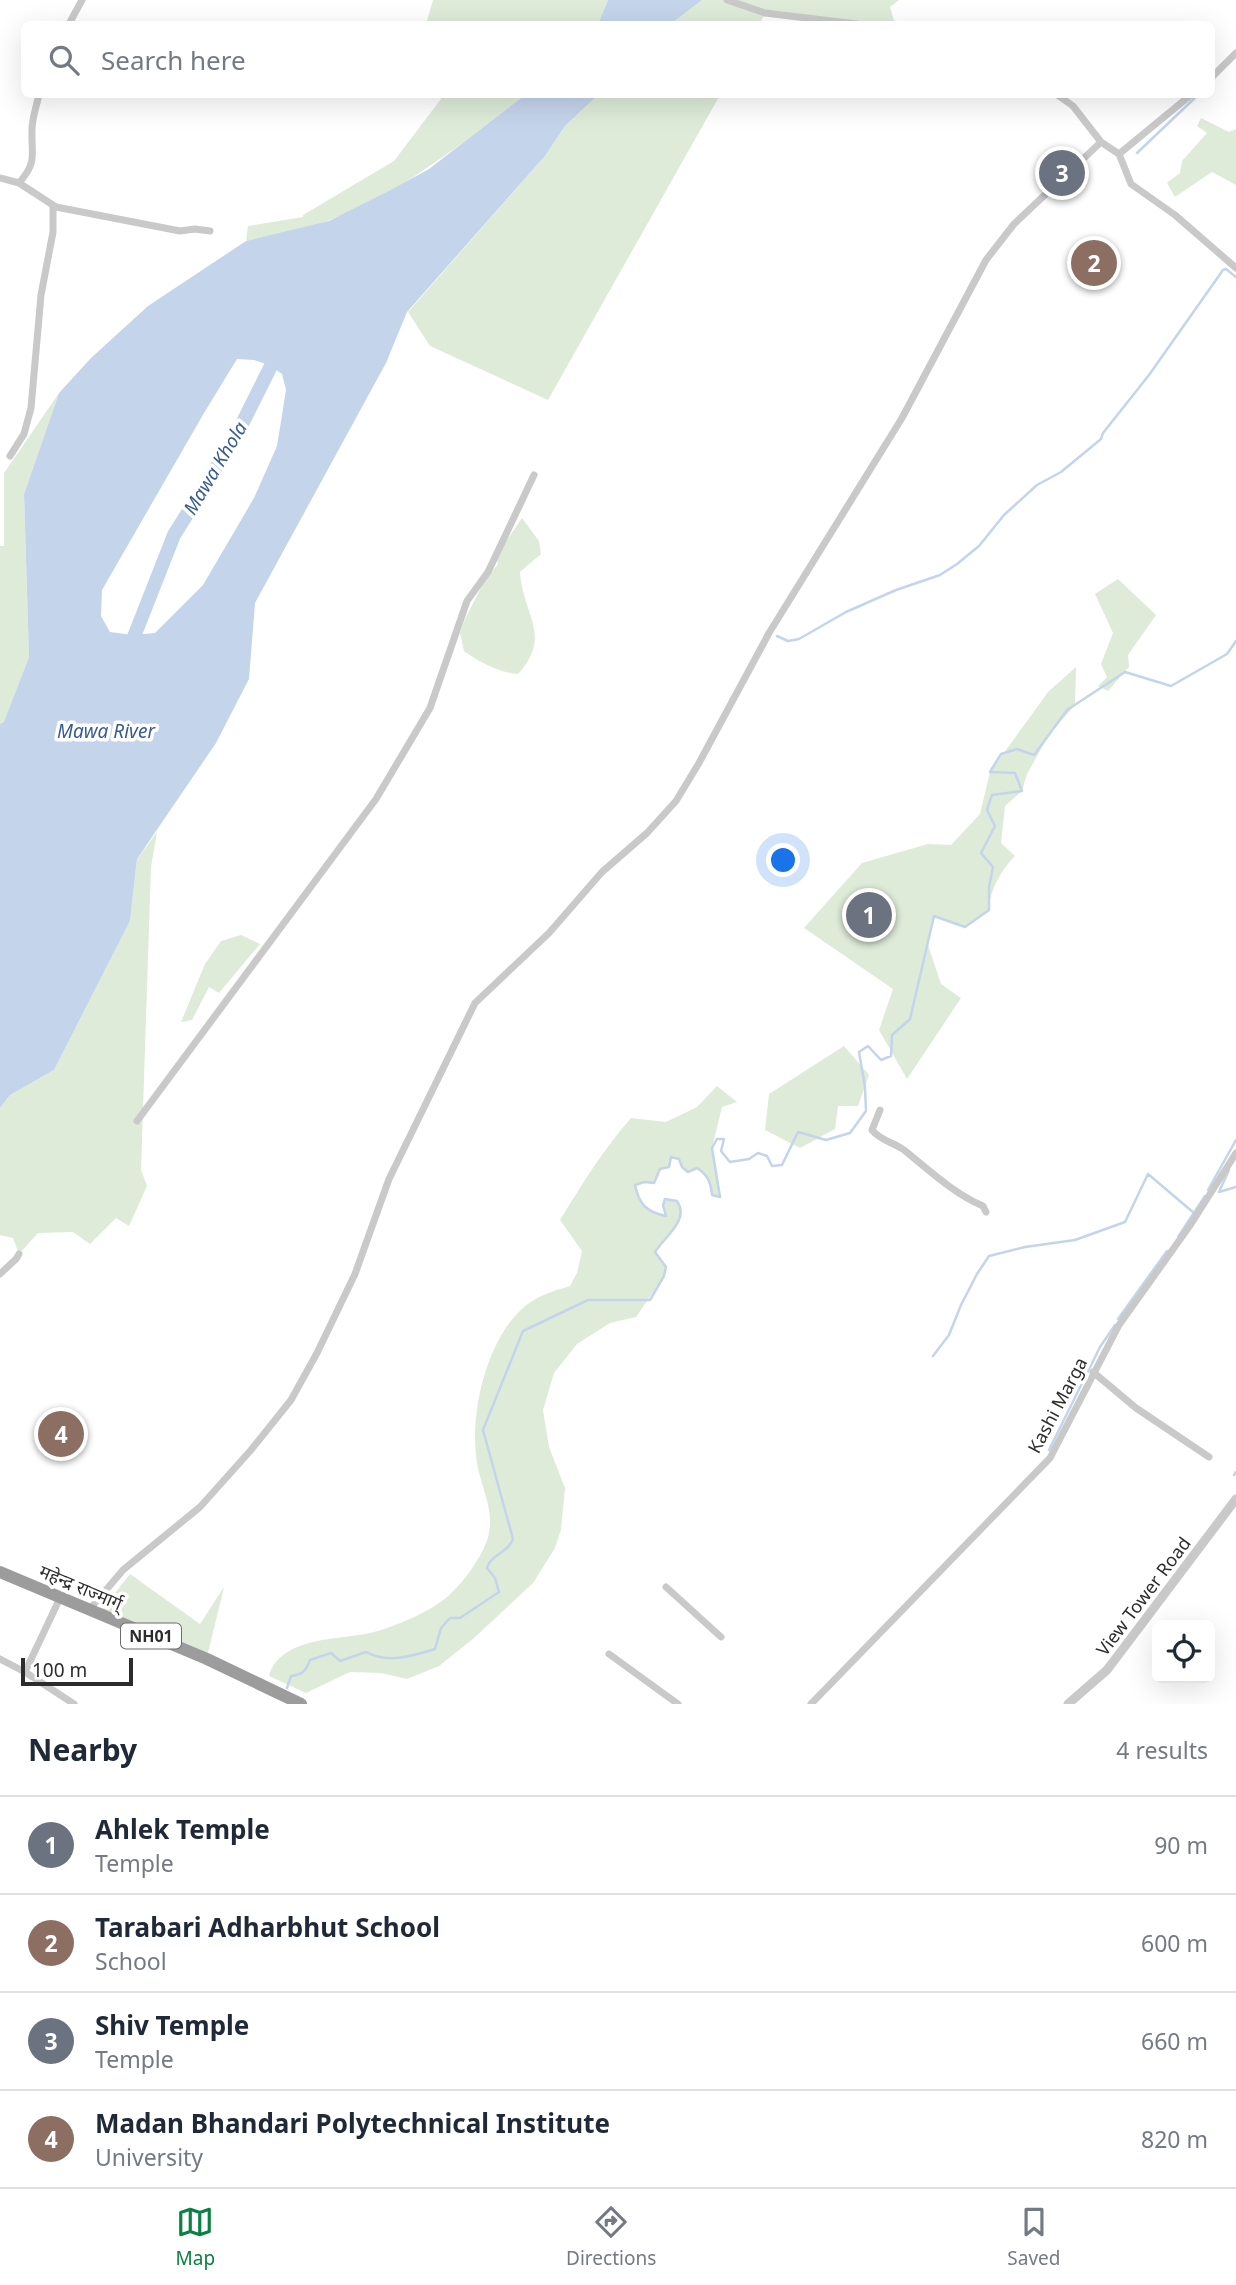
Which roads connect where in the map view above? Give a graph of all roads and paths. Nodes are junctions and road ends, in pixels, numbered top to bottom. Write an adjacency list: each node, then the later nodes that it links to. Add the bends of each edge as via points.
1 (82, 0): 3 (street)
2 (727, 0): 4 (street, via 765,13)
3 (71, 21)
4 (832, 21)
5 (1236, 53): 6 (street)
6 (1215, 74)
7 (38, 98): 13 (street, via 30,169)
8 (1062, 98): 10 (street)
9 (1187, 98): 11 (street)
10 (1101, 142): 11 (street); 31 (street, via 1014,224 986,260 902,418 797,586 676,800 475,1003 389,1179 355,1274 291,1400 200,1507 123,1570)
11 (1119, 154): 16 (street, via 1131,184)
12 (0, 178): 13 (street)
13 (19, 183): 14 (street)
14 (52, 205): 15 (street, via 180,231); 17 (street, via 54,232 41,295 31,408 24,434)
15 (210, 231)
16 (1236, 268)
17 (10, 456)
18 (534, 475): 20 (street, via 488,572 467,601 430,708 376,799)
19 (880, 1110): 22 (street, via 872,1130 878,1137 902,1148 934,1177)
20 (138, 1121)
21 (1236, 1153): 25 (street, Kashi Marga, via 1119,1325)
22 (986, 1212)
23 (19, 1254): 24 (street)
24 (0, 1274)
25 (1093, 1372): 26 (street, via 1142,1413); 39 (street, Kashi Marga, via 1050,1458)
26 (1209, 1457)
27 (1236, 1499): 40 (street, View Tower Road, via 1107,1670)
28 (0, 1572): 30 (highway, महेन्द्र राज्मार्ग् / NH01)
29 (666, 1587): 32 (street)
30 (60, 1598): 31 (highway, महेन्द्र राज्मार्ग् / NH01); 35 (street)
31 (88, 1610): 37 (highway, महेन्द्र राज्मार्ग् / NH01)
32 (721, 1637)
33 (609, 1654): 38 (street)
34 (0, 1659): 35 (street)
35 (25, 1672): 36 (street)
36 (75, 1704)
37 (302, 1704)
38 (678, 1704)
39 (811, 1704)
40 (1068, 1704)

